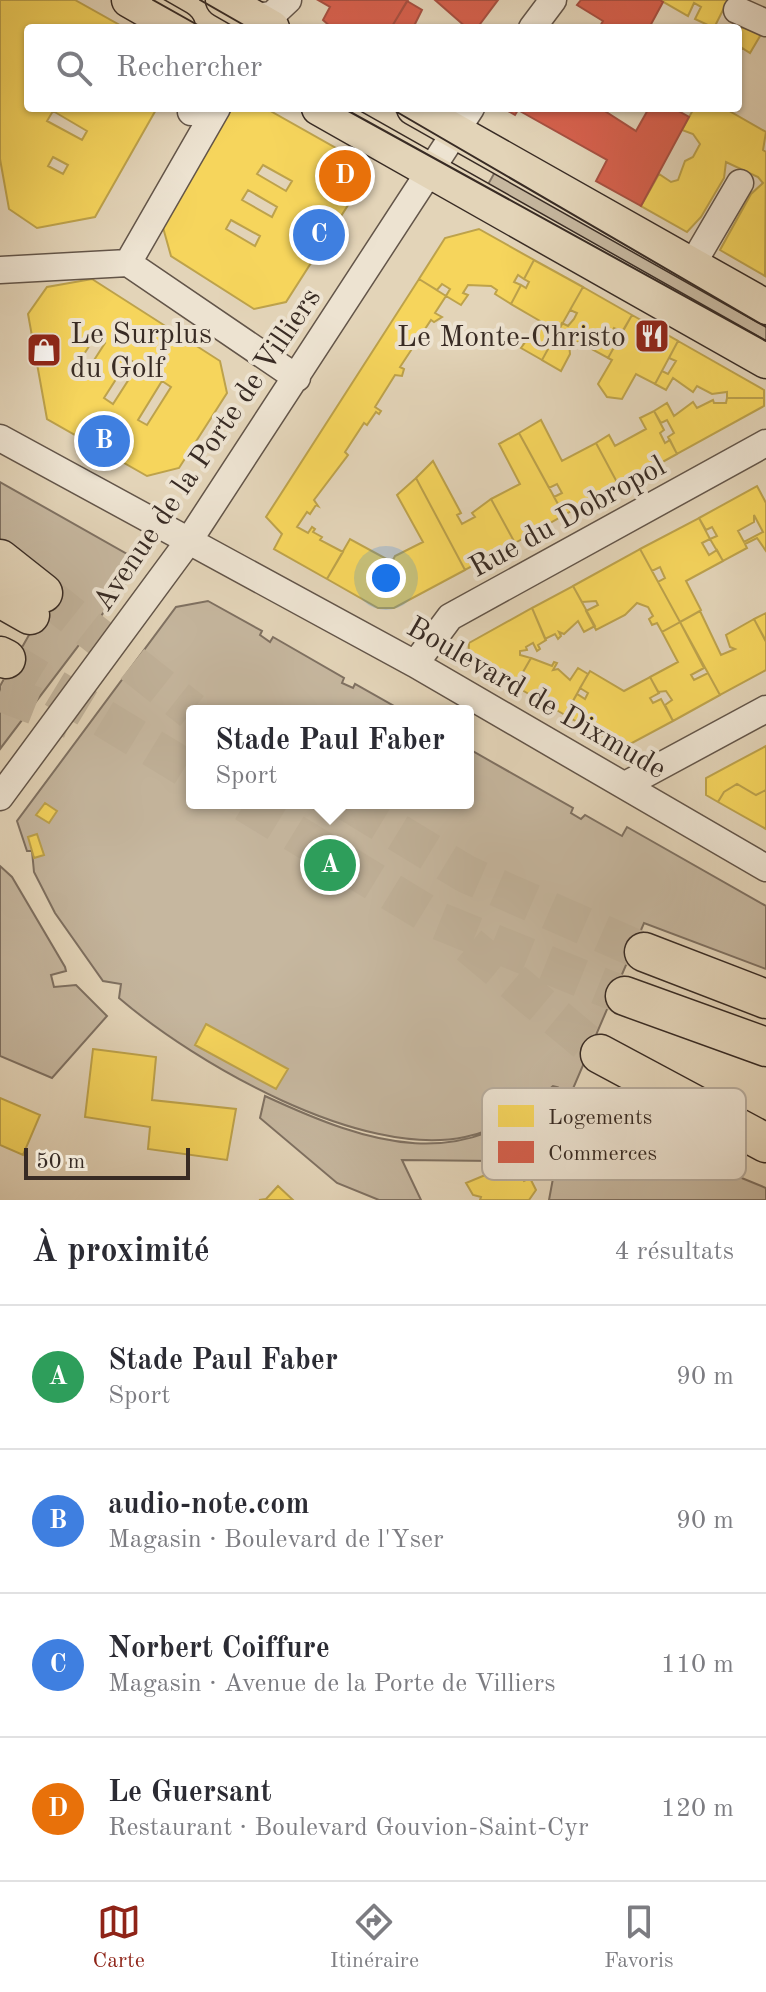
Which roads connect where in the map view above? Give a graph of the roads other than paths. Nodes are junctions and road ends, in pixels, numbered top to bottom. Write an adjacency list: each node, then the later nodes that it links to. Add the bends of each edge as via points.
1 (129, 0): 7 (main road)
2 (288, 0): 5 (street, via 272,15)
3 (553, 0): 8 (street)
4 (735, 13): 6 (street)
5 (249, 15)
6 (766, 23)
7 (171, 24)
8 (535, 24)
9 (215, 112): 15 (street)
10 (326, 112): 13 (main road)
11 (430, 112): 12 (main road)
12 (463, 120): 13 (street, Avenue de la Porte de Villiers); 16 (main road)
13 (429, 170): 19 (main road); 20 (street, Avenue de la Porte de Villiers)
14 (740, 183): 16 (street)
15 (128, 263): 17 (street); 20 (street)
16 (692, 265): 18 (main road)
17 (0, 270)
18 (766, 307)
19 (766, 361)
20 (297, 378): 23 (street, Avenue de la Porte de Villiers)
21 (0, 438): 23 (street, Boulevard de Dixmude)
22 (766, 443): 26 (street, Rue du Dobropol, via 450,617)
23 (188, 542): 26 (street, Boulevard de Dixmude); 29 (street, Avenue de la Porte de Villiers)
24 (0, 559): 25 (highway)
25 (24, 602)
26 (415, 664): 28 (street, Boulevard de Dixmude)
27 (766, 709): 28 (street)
28 (627, 784): 30 (street, Boulevard de Dixmude)
29 (0, 797)
30 (766, 868)
31 (644, 952): 33 (highway)
32 (625, 996): 34 (highway)
33 (766, 999)
34 (682, 1019): 35 (highway); 37 (highway)
35 (766, 1047)
36 (600, 1054): 38 (highway)
37 (766, 1075)
38 (663, 1088)
39 (746, 1132): 40 (highway)
40 (766, 1143)

